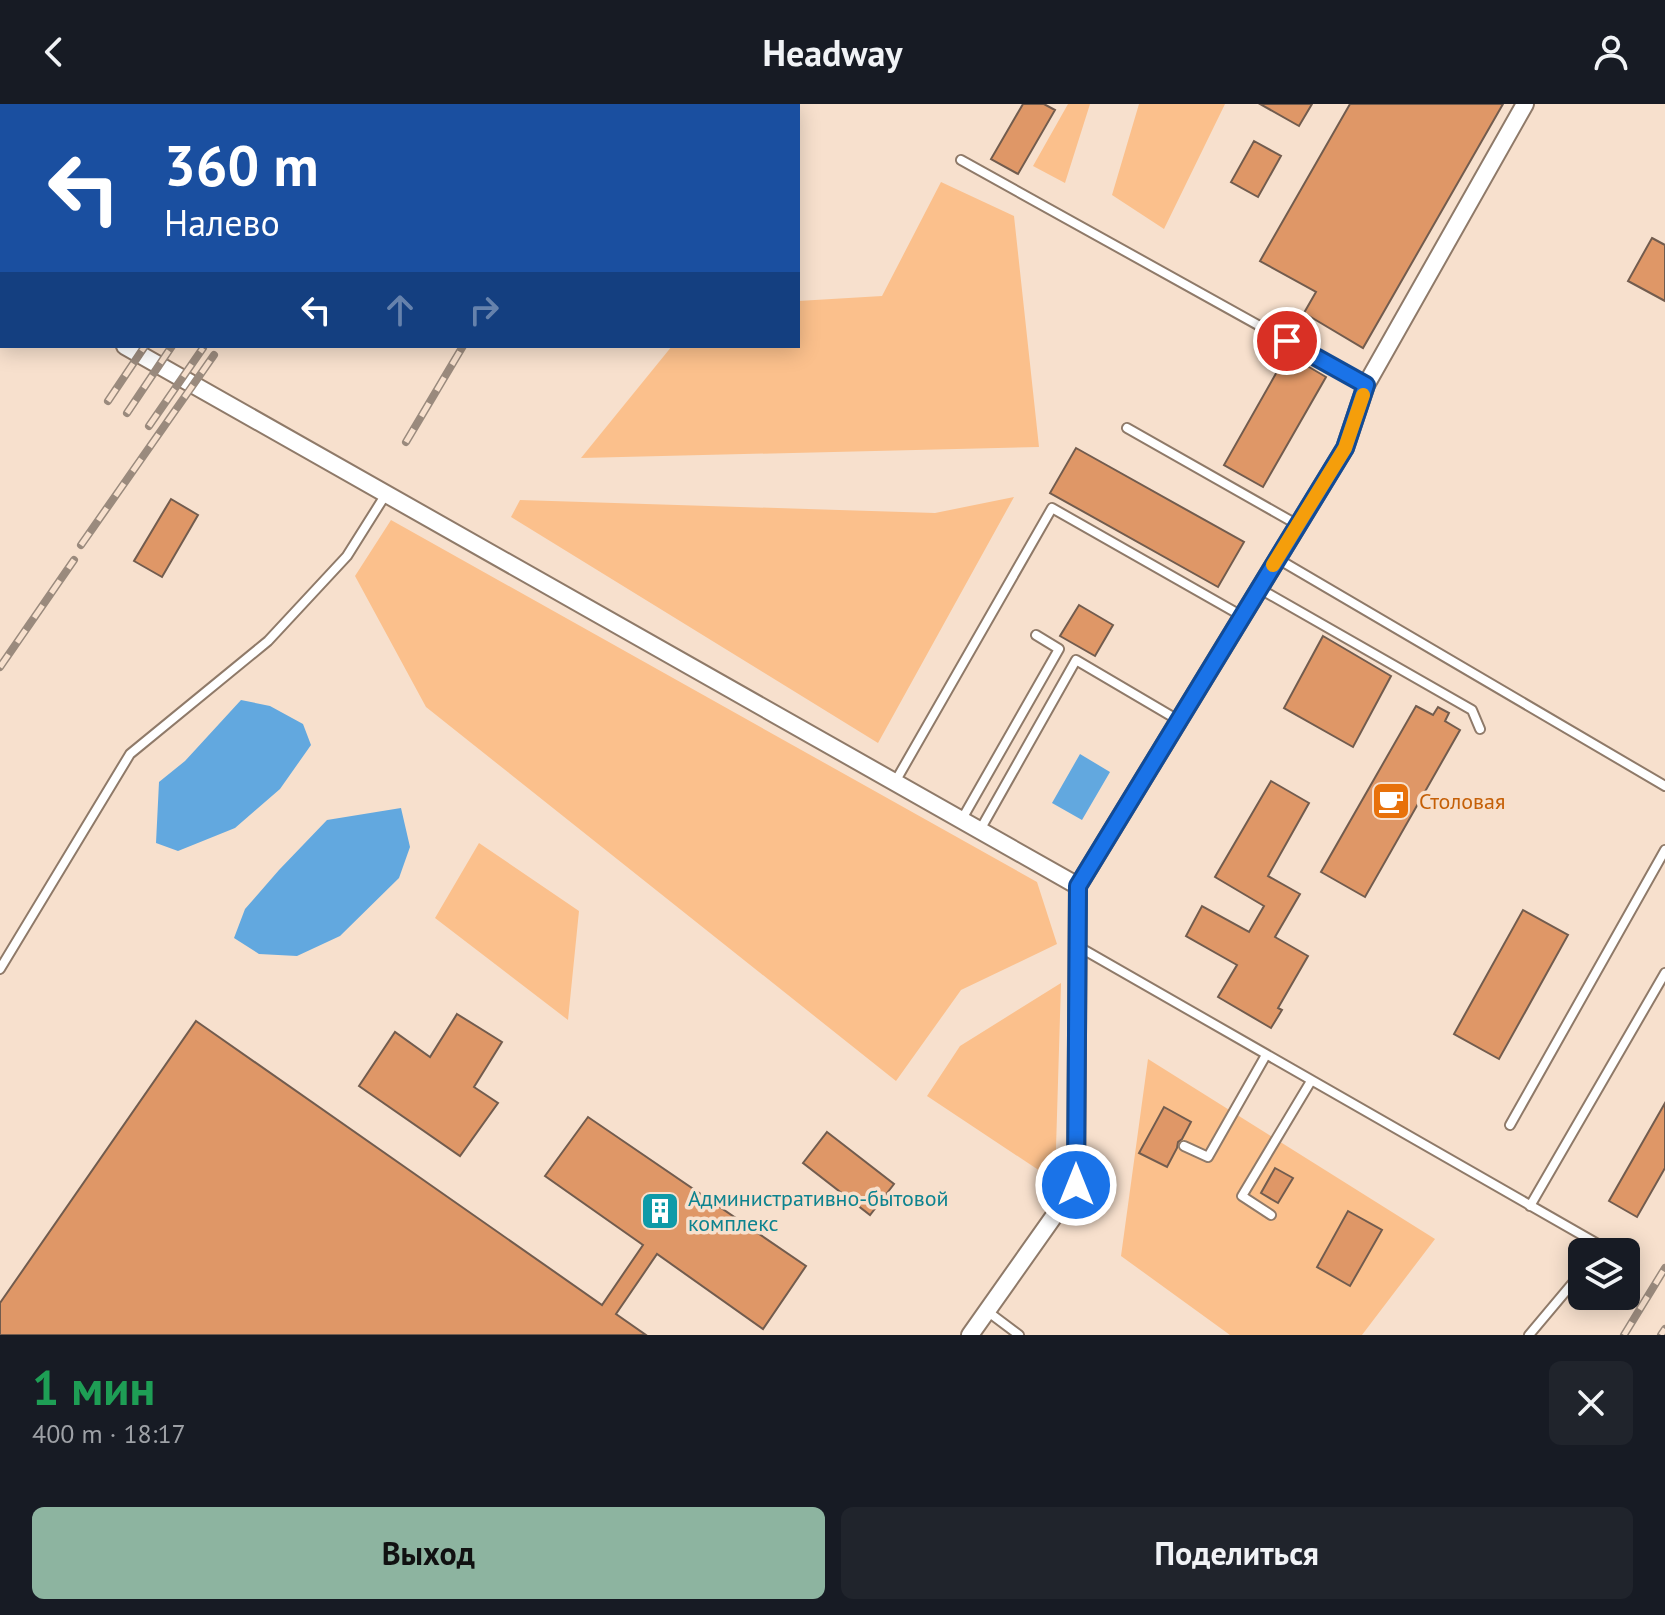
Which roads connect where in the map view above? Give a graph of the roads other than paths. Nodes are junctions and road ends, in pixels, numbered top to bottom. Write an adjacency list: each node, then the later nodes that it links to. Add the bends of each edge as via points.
1 (1525, 104): 4 (street)
2 (961, 160): 4 (lane)
3 (129, 348): 6 (street)
4 (1366, 385): 7 (street, via 1345,448)
5 (1127, 428): 7 (lane)
6 (386, 494): 14 (street); 21 (lane, via 347,556 268,641 130,754)
7 (1298, 525): 8 (street)
8 (1277, 558): 9 (street); 15 (lane)
9 (1259, 588): 10 (street); 13 (lane, via 1472,710)
10 (1242, 616): 12 (street); 14 (lane, via 1052,508)
11 (1036, 635): 16 (lane, via 1059,649)
12 (1179, 721): 17 (lane, via 1076,660); 19 (street)
13 (1480, 729)
14 (895, 783): 16 (street)
15 (1665, 786)
16 (961, 820): 17 (street)
17 (979, 830): 19 (street)
18 (1665, 850): 25 (lane)
19 (1078, 886): 20 (street)
20 (1078, 946): 23 (lane); 31 (street, via 1076,1185)
21 (0, 969)
22 (1665, 973): 27 (lane)
23 (1266, 1055): 24 (lane); 26 (lane, via 1208,1157)
24 (1311, 1081): 27 (lane); 28 (lane, via 1242,1196)
25 (1510, 1125)
26 (1184, 1146)
27 (1530, 1206): 29 (lane)
28 (1271, 1215)
29 (1587, 1238)
30 (1568, 1289): 34 (lane)
31 (987, 1311): 32 (street); 33 (lane)
32 (970, 1335)
33 (1019, 1335)
34 (1529, 1335)

